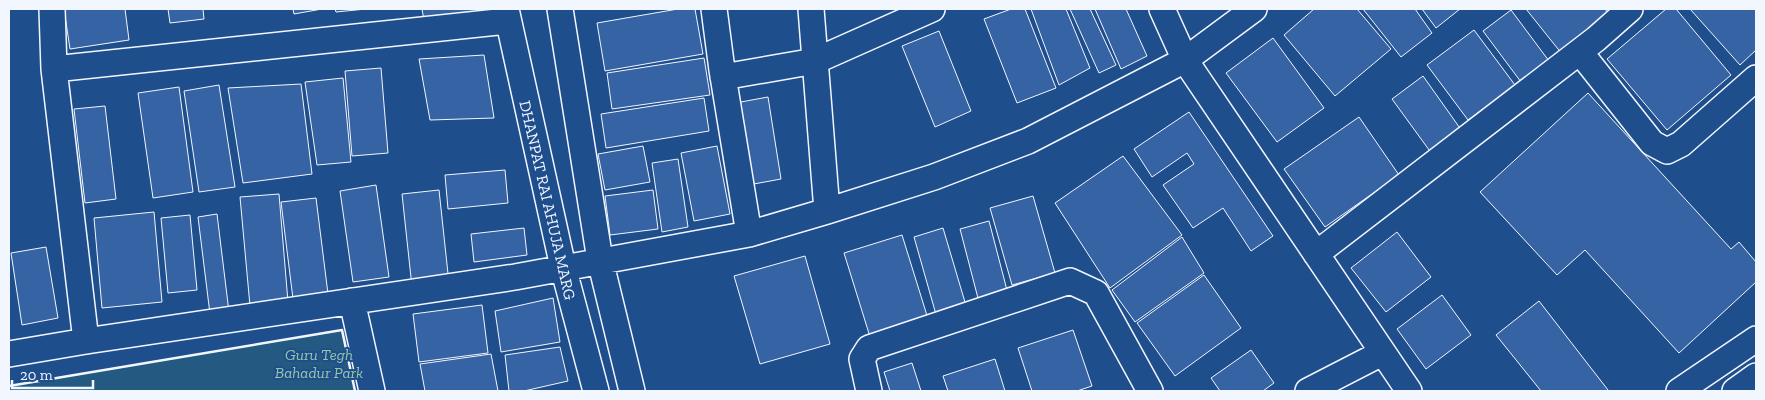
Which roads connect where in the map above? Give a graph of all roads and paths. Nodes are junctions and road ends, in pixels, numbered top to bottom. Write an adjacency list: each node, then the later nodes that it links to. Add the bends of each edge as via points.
1 (52, 9): 13 (street)
2 (560, 9): 19 (street)
3 (714, 9): 14 (street)
4 (811, 9): 12 (street)
5 (932, 9): 12 (street)
6 (1162, 9): 11 (street)
7 (1254, 9): 11 (street)
8 (1630, 9): 10 (street)
9 (506, 15): 13 (street); 20 (street, DHANPAT RAI AHUJA MARG)
10 (1580, 52): 15 (street, via 1652,143 1667,151 1681,144); 18 (street)
11 (1185, 60): 16 (street, via 1028,141); 18 (street)
12 (815, 61): 14 (street); 16 (street)
13 (54, 69): 23 (street)
14 (723, 77): 17 (street)
15 (1756, 78)
16 (828, 212): 17 (street)
17 (749, 234): 19 (street)
18 (1316, 254): 24 (street)
19 (600, 260): 20 (street); 29 (street)
20 (563, 267): 21 (street); 28 (street, DHANPAT RAI AHUJA MARG)
21 (352, 301): 23 (street); 27 (street)
22 (1756, 339): 34 (street)
23 (86, 341): 25 (street)
24 (1382, 353): 32 (street); 33 (street)
25 (9, 354)
26 (1756, 376): 35 (street)
27 (372, 391)
28 (596, 391)
29 (632, 391)
30 (869, 391): 31 (street, via 862,359 869,348 1070,281 1096,293)
31 (1150, 391)
32 (1308, 391)
33 (1409, 391)
34 (1680, 391)
35 (1735, 391)

